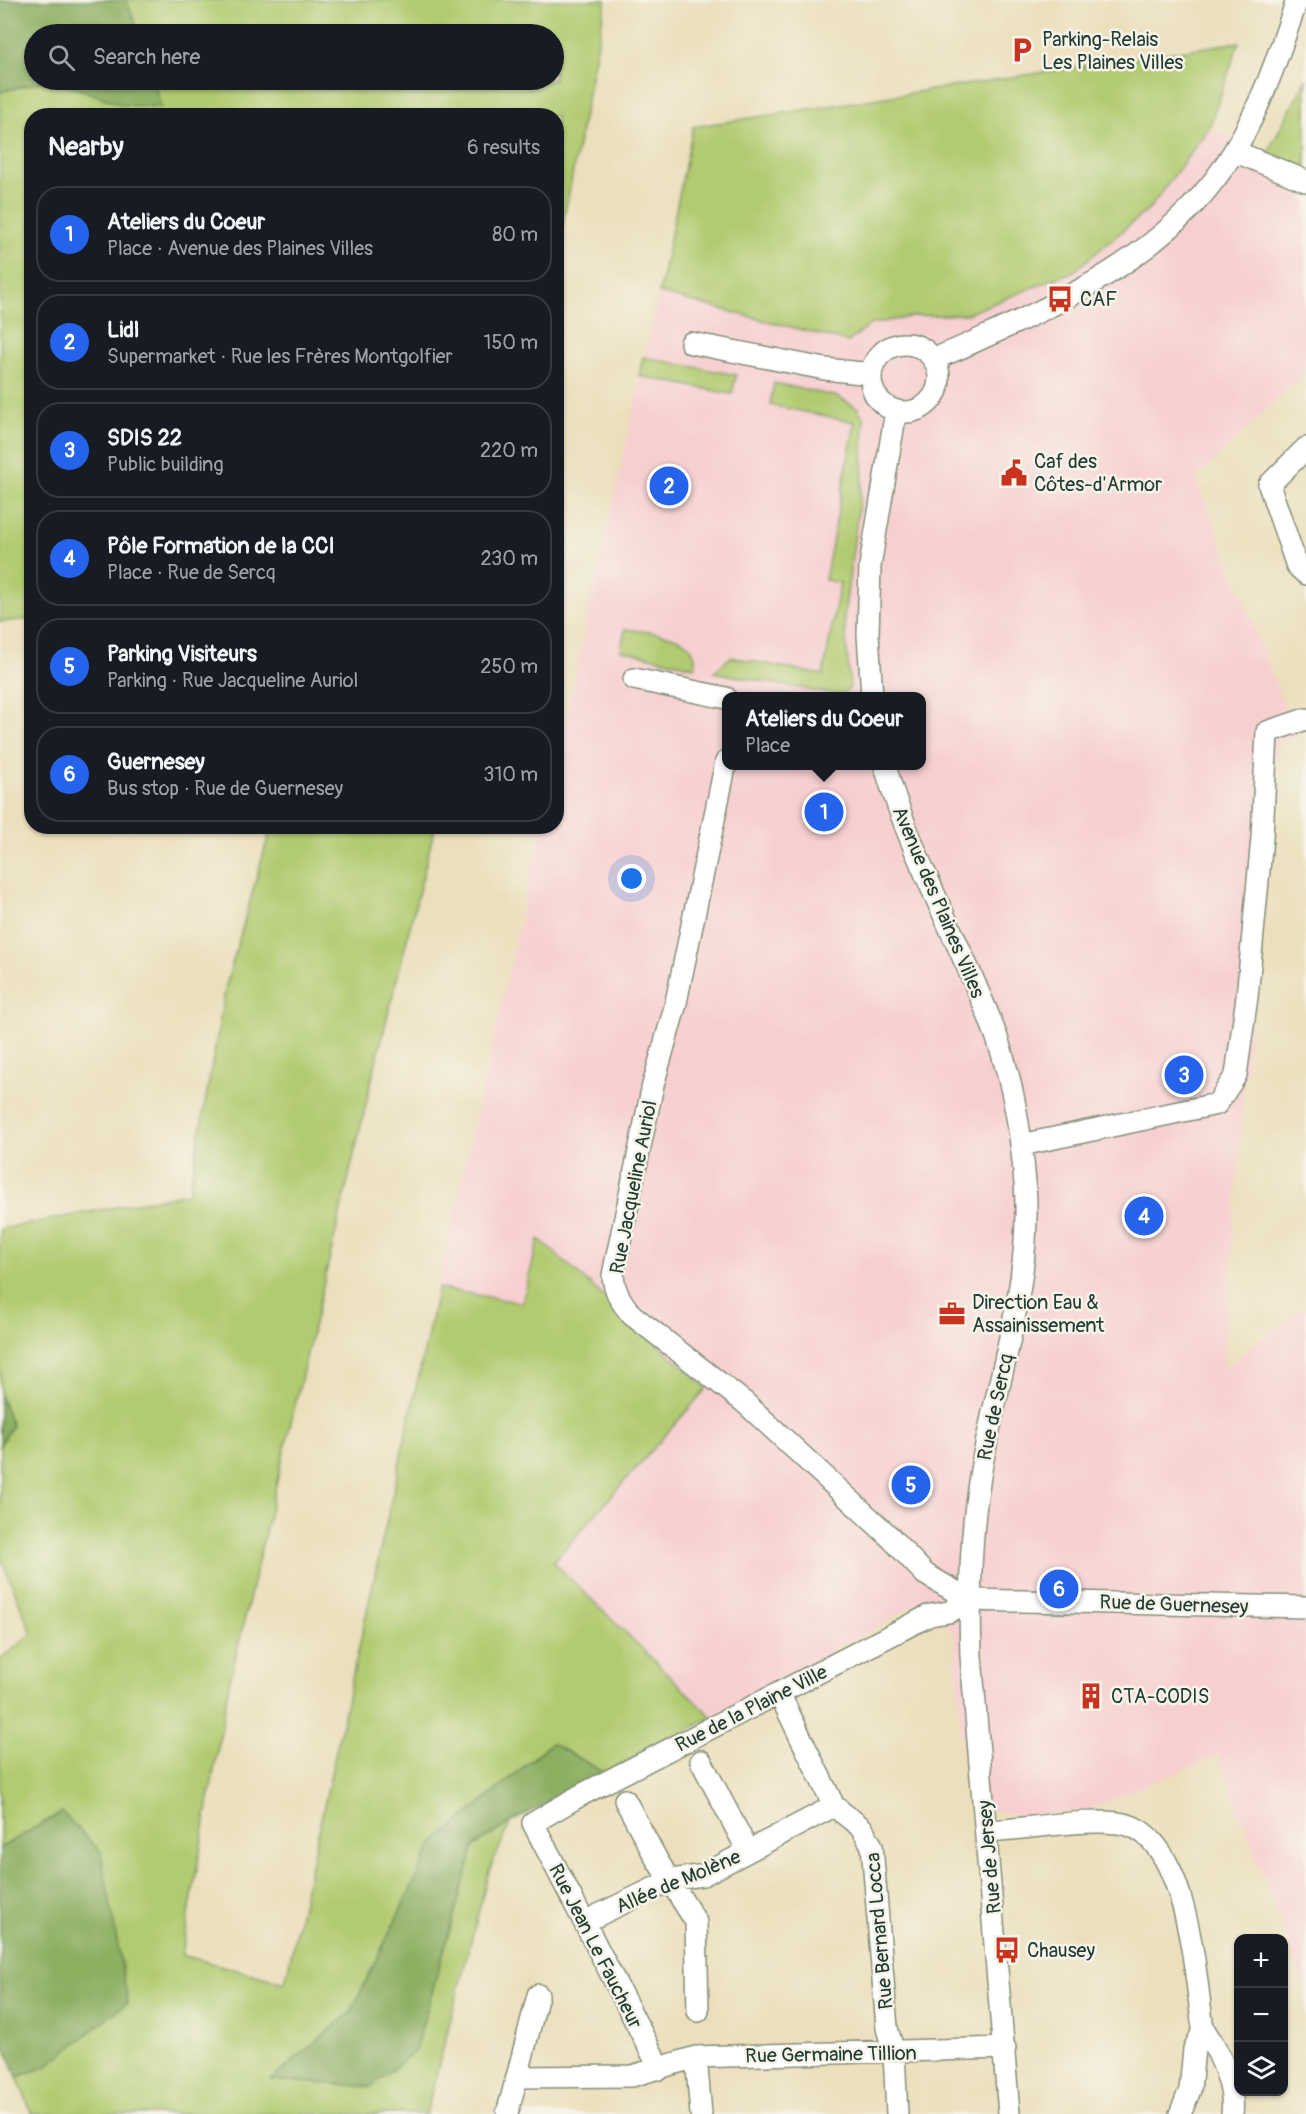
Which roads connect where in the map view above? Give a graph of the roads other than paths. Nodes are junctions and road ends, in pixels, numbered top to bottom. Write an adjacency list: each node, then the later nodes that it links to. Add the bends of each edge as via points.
1 (1297, 0): 2 (street, via 1272,71)
2 (1234, 151): 3 (street); 5 (street, via 1180,218 1098,282 956,351)
3 (1306, 181)
4 (691, 344): 6 (street)
5 (933, 358): 6 (street, via 925,350 902,343 881,353); 7 (street, via 939,381 929,402 908,412)
6 (871, 374): 7 (street, via 879,401)
7 (896, 411): 11 (street, via 870,566)
8 (1306, 448): 9 (street, via 1269,485 1298,566)
9 (1306, 574)
10 (634, 678): 12 (street)
11 (872, 692)
12 (722, 697)
13 (1306, 719): 17 (street, via 1267,732 1247,997 1236,1075 1217,1104)
14 (724, 770): 18 (street, Rue Jacqueline Auriol, via 675,1007 633,1178 613,1275 614,1287 632,1315 744,1402 925,1574)
15 (886, 770): 16 (street, Avenue des Plaines Villes, via 897,806)
16 (997, 1038): 17 (street, Rue de Sercq)
17 (1021, 1145): 18 (street, Rue de Sercq, via 1025,1186 1021,1266 1014,1322 980,1475)
18 (970, 1600): 19 (street, Rue de Guernesey); 20 (street, Rue de la Plaine Ville, via 949,1612 930,1615); 25 (street, Rue de Jersey)
19 (1306, 1607)
20 (779, 1693): 23 (street, Rue Bernard Locca); 24 (street, Rue de la Plaine Ville)
21 (701, 1761): 26 (street)
22 (625, 1800): 27 (street)
23 (834, 1806): 26 (street, Allée de Molène); 33 (street, Rue Bernard Locca, via 862,1828 872,1846 888,2028)
24 (533, 1823): 28 (street, Rue Jean Le Faucheur)
25 (986, 1831): 31 (street, via 1106,1822 1128,1825 1149,1836 1163,1855 1189,1925); 32 (street, Rue de Jersey)
26 (748, 1851): 27 (street, Allée de Molène, via 703,1875)
27 (671, 1880): 28 (street, Allée de Molène); 30 (street, via 696,1922)
28 (584, 1922): 35 (street, Rue Jean Le Faucheur)
29 (538, 1995): 36 (street)
30 (699, 2012)
31 (1203, 2031): 41 (street, via 1194,2049 1190,2090); 42 (street, via 1215,2047 1230,2084)
32 (1005, 2048): 33 (street, Rue Germaine Tillion); 40 (street, Rue de Jersey)
33 (894, 2053): 34 (street, Rue Germaine Tillion); 39 (street, Rue Bernard Locca)
34 (696, 2057): 35 (street, Rue Germaine Tillion); 38 (street)
35 (660, 2069): 36 (street, Rue Germaine Tillion, via 632,2076)
36 (517, 2078): 37 (street)
37 (507, 2114)
38 (701, 2114)
39 (897, 2114)
40 (1009, 2114)
41 (1180, 2114)
42 (1232, 2114)

